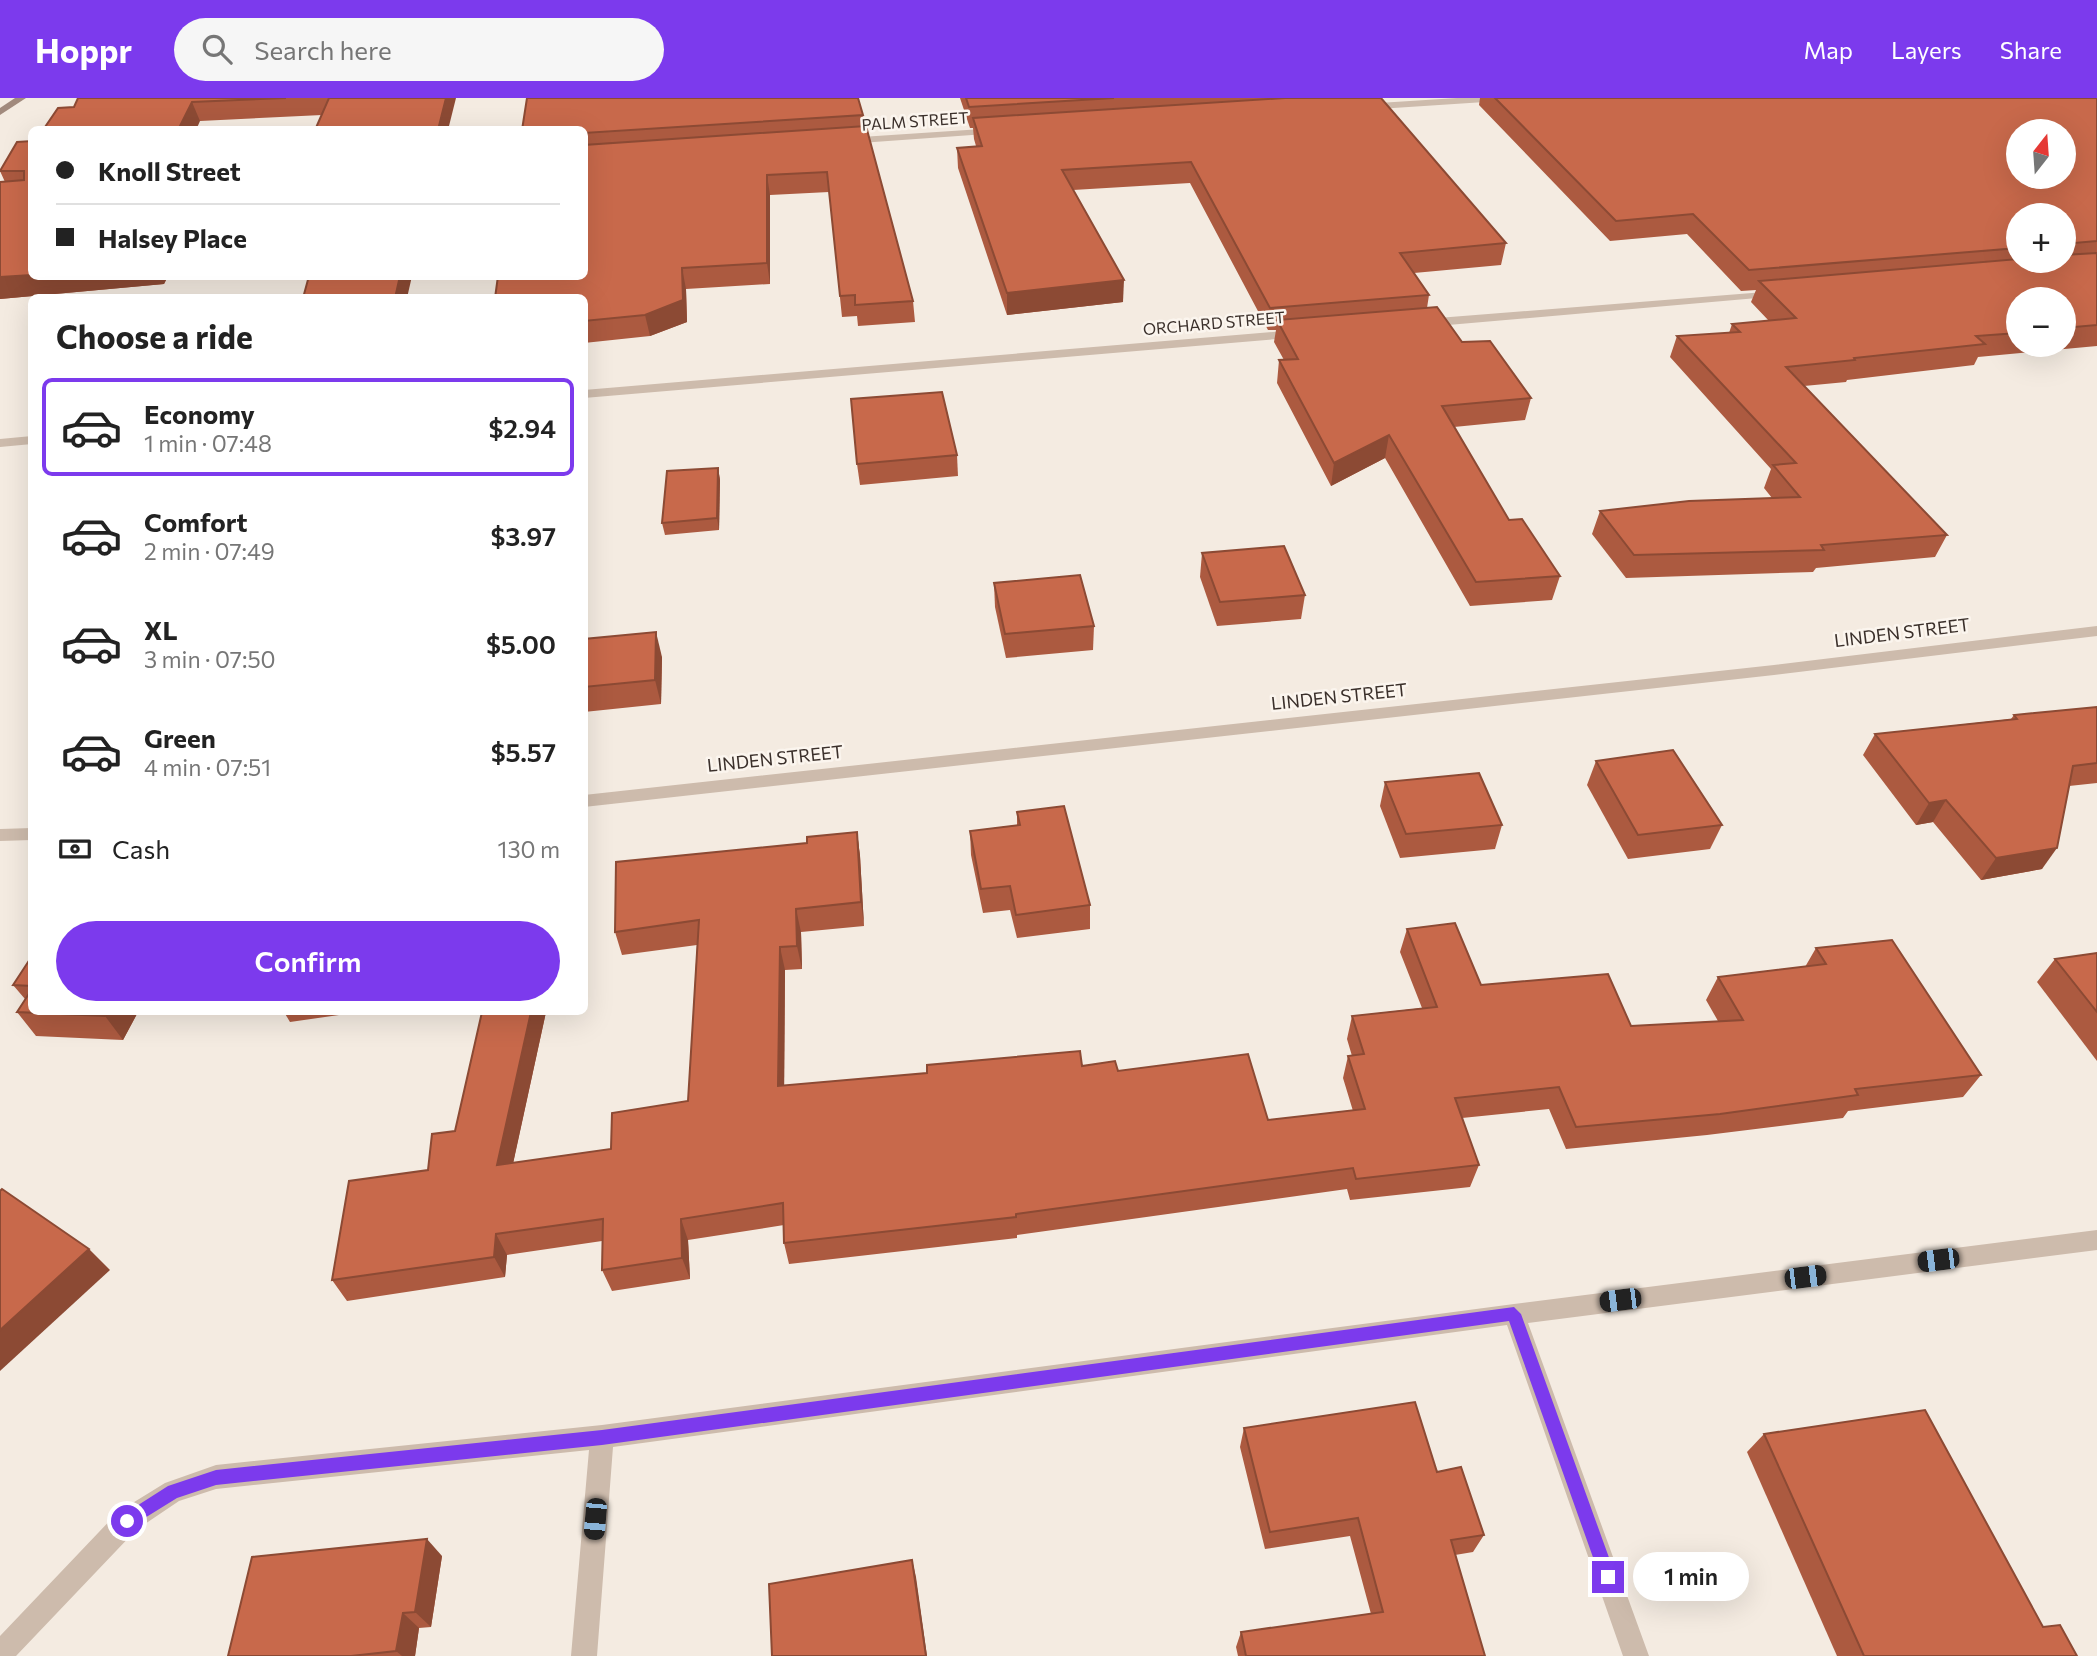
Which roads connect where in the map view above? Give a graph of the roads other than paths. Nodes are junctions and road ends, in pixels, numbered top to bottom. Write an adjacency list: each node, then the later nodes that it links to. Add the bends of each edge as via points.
1 (20, 98): 4 (street)
2 (1500, 98): 3 (street)
3 (1347, 108)
4 (0, 112)
5 (1014, 130): 6 (street, PALM STREET)
6 (834, 142)
7 (1794, 292): 8 (street)
8 (1406, 325)
9 (1308, 333): 10 (street, ORCHARD STREET)
10 (588, 394)
11 (28, 440): 12 (street)
12 (0, 443)
13 (2097, 631): 14 (street, LINDEN STREET)
14 (588, 801)
15 (28, 834): 16 (street)
16 (0, 835)
17 (2097, 1240): 18 (street)
18 (1514, 1314): 19 (street); 22 (street)
19 (602, 1437): 20 (street, via 216,1478 173,1491 127,1521); 21 (street)
20 (0, 1654)
21 (584, 1656)
22 (1636, 1656)

